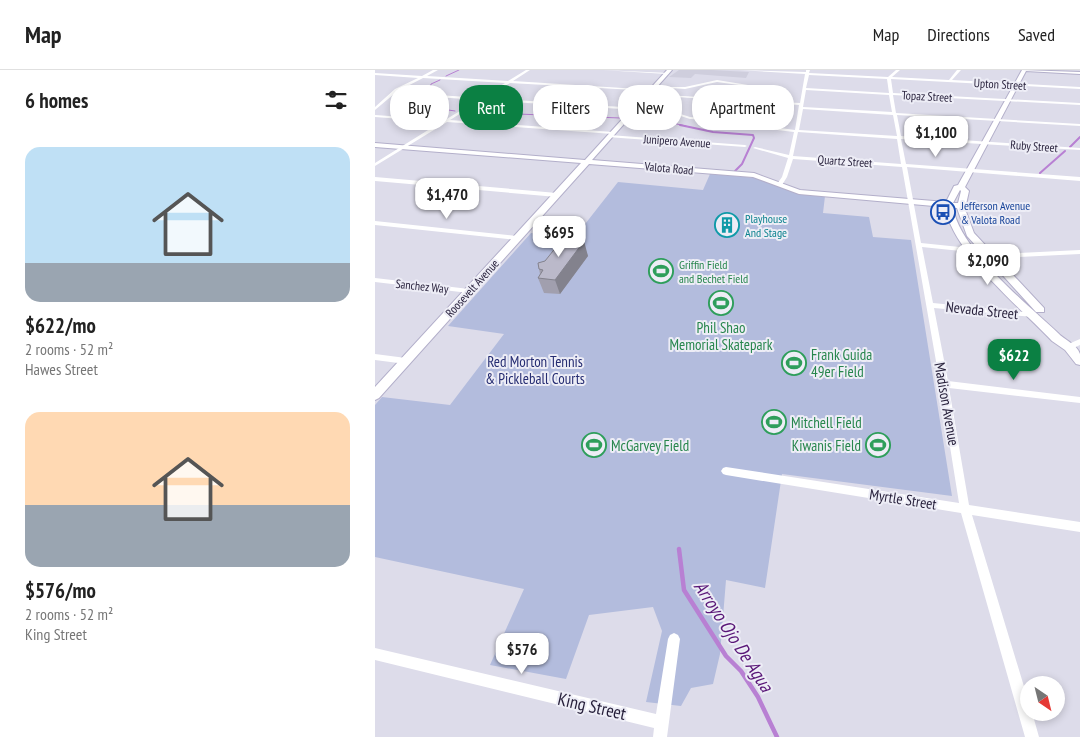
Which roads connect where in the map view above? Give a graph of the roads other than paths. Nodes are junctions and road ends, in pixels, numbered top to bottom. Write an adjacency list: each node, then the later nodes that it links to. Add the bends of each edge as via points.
1 (391, 70): 12 (street)
2 (436, 70): 14 (street)
3 (528, 70): 17 (street)
4 (604, 70): 9 (street)
5 (740, 70): 10 (street, Upton Street)
6 (898, 70): 15 (street)
7 (959, 70): 16 (street)
8 (1024, 70): 11 (street); 18 (street)
9 (668, 72): 21 (street, Roosevelt Avenue)
10 (808, 72): 15 (street, Upton Street); 26 (street)
11 (1080, 73)
12 (382, 74): 13 (street); 14 (street)
13 (375, 75)
14 (423, 76): 17 (street); 19 (street)
15 (889, 78): 16 (street, Upton Street); 27 (street, Madison Avenue)
16 (950, 81): 18 (street, Upton Street)
17 (510, 82): 20 (street); 24 (street)
18 (1016, 84): 25 (street, Upton Street); 30 (street)
19 (408, 85)
20 (505, 85)
21 (658, 85)
22 (701, 85): 23 (street, via 717,82)
23 (746, 85)
24 (618, 86)
25 (1080, 88)
26 (804, 89): 27 (street, Topaz Street); 33 (street)
27 (891, 94): 30 (street, Topaz Street); 36 (street, Madison Avenue)
28 (390, 96): 35 (street)
29 (682, 97): 33 (street)
30 (1008, 100): 32 (street, Topaz Street); 40 (street)
31 (523, 102): 34 (street, Ruby Street)
32 (1080, 104)
33 (800, 106): 36 (street); 45 (street)
34 (618, 108)
35 (375, 109)
36 (895, 114): 40 (street); 47 (street, Madison Avenue)
37 (682, 115): 45 (street, Ruby Street, via 761,122 779,129)
38 (375, 116): 39 (street, Junipero Avenue)
39 (390, 117)
40 (997, 120): 42 (street); 48 (street)
41 (449, 121): 46 (street, Junipero Avenue)
42 (1080, 125)
43 (618, 127): 46 (street, Roosevelt Avenue)
44 (431, 130): 51 (street)
45 (795, 130): 47 (street, Ruby Street); 54 (street)
46 (611, 134): 50 (street, Junipero Avenue); 55 (street, Roosevelt Avenue)
47 (898, 137): 48 (street, Ruby Street); 57 (street, Madison Avenue)
48 (985, 143): 53 (street, Ruby Street); 58 (street)
49 (375, 145): 51 (street, Valota Road)
50 (745, 146)
51 (404, 147): 55 (street, Valota Road); 56 (street)
52 (755, 148): 54 (street)
53 (1080, 149)
54 (790, 157): 57 (street, Quartz Street); 61 (street)
55 (587, 162): 61 (street, Valota Road, via 753,175); 63 (street, Roosevelt Avenue)
56 (375, 165)
57 (905, 166): 58 (street, Quartz Street); 64 (street, Madison Avenue)
58 (970, 170): 60 (street, Quartz Street); 62 (street)
59 (375, 179): 63 (street)
60 (1080, 179)
61 (780, 184): 64 (street, Valota Road, via 799,192)
62 (961, 187): 65 (street, via 957,188); 66 (street, via 965,191)
63 (557, 195): 68 (street, Roosevelt Avenue)
64 (911, 201): 65 (street, Valota Road); 69 (street, Madison Avenue)
65 (949, 204): 66 (street, Valota Road); 70 (street, via 956,232)
66 (961, 206): 71 (street, via 969,234)
67 (375, 223): 68 (street)
68 (517, 238): 74 (street, Roosevelt Avenue)
69 (918, 246): 70 (street); 75 (street, Madison Avenue)
70 (970, 250): 71 (street); 76 (street)
71 (984, 252): 72 (street, via 1019,255); 78 (street, via 1067,339)
72 (1080, 252)
73 (375, 280): 74 (street, Sanchez Way)
74 (469, 291): 80 (street, Roosevelt Avenue)
75 (929, 304): 76 (street, Nevada Street); 82 (street, Madison Avenue)
76 (1035, 315): 78 (street)
77 (1080, 342): 78 (street)
78 (1069, 347): 81 (street)
79 (375, 357): 80 (street)
80 (405, 361): 83 (street, Roosevelt Avenue)
81 (1080, 361)
82 (944, 384): 84 (street); 86 (street, Madison Avenue)
83 (375, 395)
84 (1080, 400)
85 (726, 471): 86 (street, Myrtle Street)
86 (965, 509): 87 (street, Myrtle Street); 92 (street, Madison Avenue)
87 (1080, 527)
88 (674, 639): 90 (street)
89 (375, 654): 90 (street, King Street)
90 (663, 723): 91 (street)
91 (660, 737)
92 (1032, 737)

